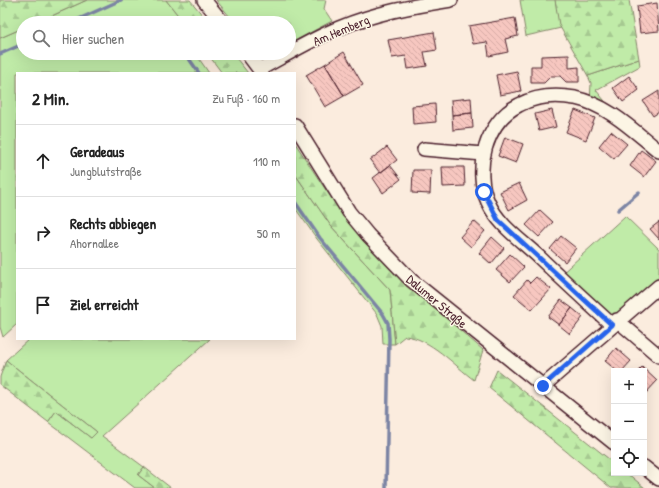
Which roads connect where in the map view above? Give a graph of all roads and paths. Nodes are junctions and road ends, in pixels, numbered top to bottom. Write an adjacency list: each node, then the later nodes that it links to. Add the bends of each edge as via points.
1 (204, 0): 3 (street)
2 (451, 0): 4 (street, Am Hemberg, via 387,12 351,23)
3 (217, 16)
4 (296, 51)
5 (252, 60): 7 (street)
6 (280, 60): 7 (street, Am Hemberg)
7 (261, 71)
8 (296, 127): 15 (street, Dalumer Straße, via 349,212 373,241 411,280)
9 (424, 149): 11 (street)
10 (659, 151): 11 (street, via 606,110 576,98 557,97 539,98 519,105 506,114 494,130)
11 (483, 154): 13 (street, via 481,174 484,192 498,220)
12 (659, 286): 13 (street)
13 (615, 322): 14 (street); 15 (street)
14 (659, 356)
15 (543, 386): 16 (street, Dalumer Straße)
16 (611, 441)
17 (647, 469): 18 (street)
18 (659, 479)

